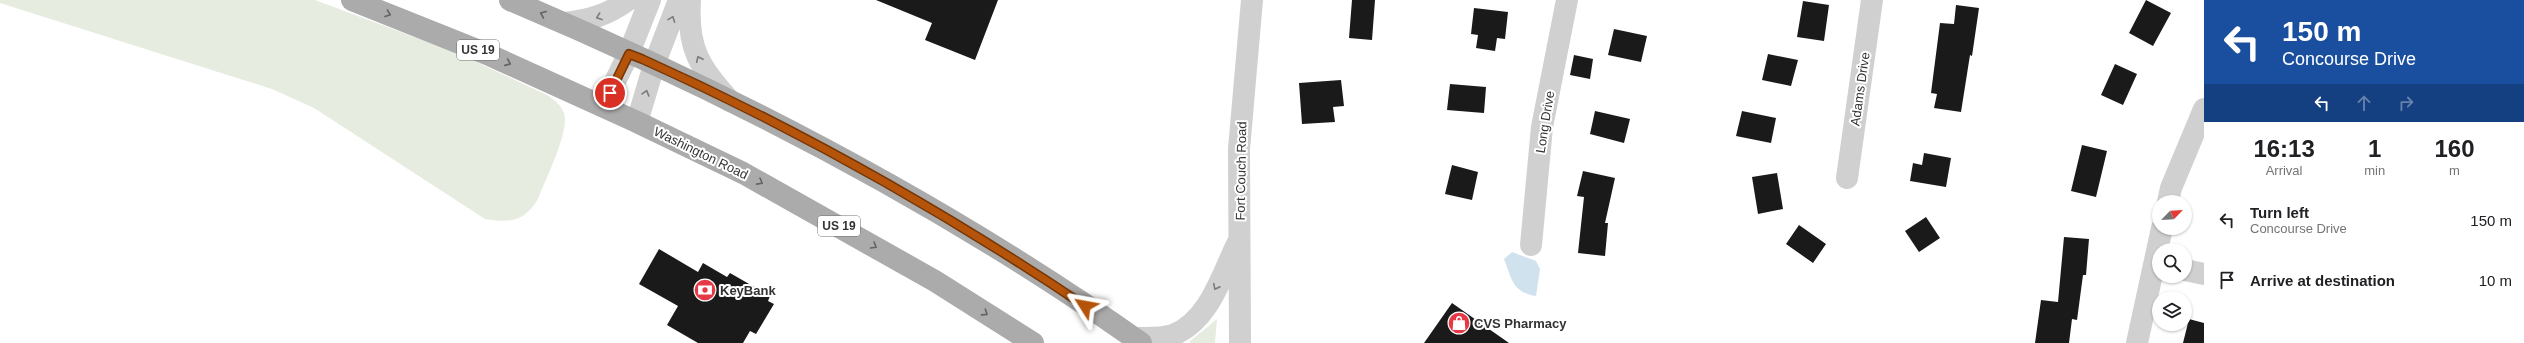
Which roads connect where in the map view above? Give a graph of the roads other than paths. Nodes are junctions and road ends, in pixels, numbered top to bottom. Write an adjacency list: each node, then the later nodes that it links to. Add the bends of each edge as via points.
1 (352, 0): 14 (main road, Washington Road / US 19, one-way to 14, via 487,54)
2 (510, 0): 10 (main road, one-way to 2)
3 (628, 0): 10 (street, one-way to 10, via 604,16)
4 (650, 0): 11 (street)
5 (679, 0): 12 (street, one-way to 5)
6 (690, 0): 13 (street, one-way to 6, via 708,75 693,47 689,32)
7 (1252, 0): 19 (street, Fort Couch Road, via 1240,149)
8 (1567, 0): 20 (street, Long Drive, via 1542,127)
9 (1872, 0): 17 (street, Adams Drive)
10 (565, 23): 11 (main road)
11 (629, 54): 12 (main road); 14 (street)
12 (654, 65): 13 (main road); 16 (street, one-way to 12)
13 (730, 101): 24 (main road, via 839,158 943,217)
14 (603, 106): 16 (main road, Washington Road / US 19)
15 (2204, 109): 18 (street)
16 (637, 122): 25 (main road, Washington Road / US 19, one-way to 25, via 743,173 846,230 935,281)
17 (1847, 178)
18 (2170, 195)
19 (1239, 239): 24 (street, one-way to 24, via 1205,310 1189,326 1173,335); 26 (street, Fort Couch Road)
20 (1531, 245)
21 (2192, 271): 22 (street)
22 (2204, 274)
23 (2152, 281): 27 (street)
24 (1137, 340)
25 (1033, 343)
26 (1240, 343)
27 (2137, 343)

